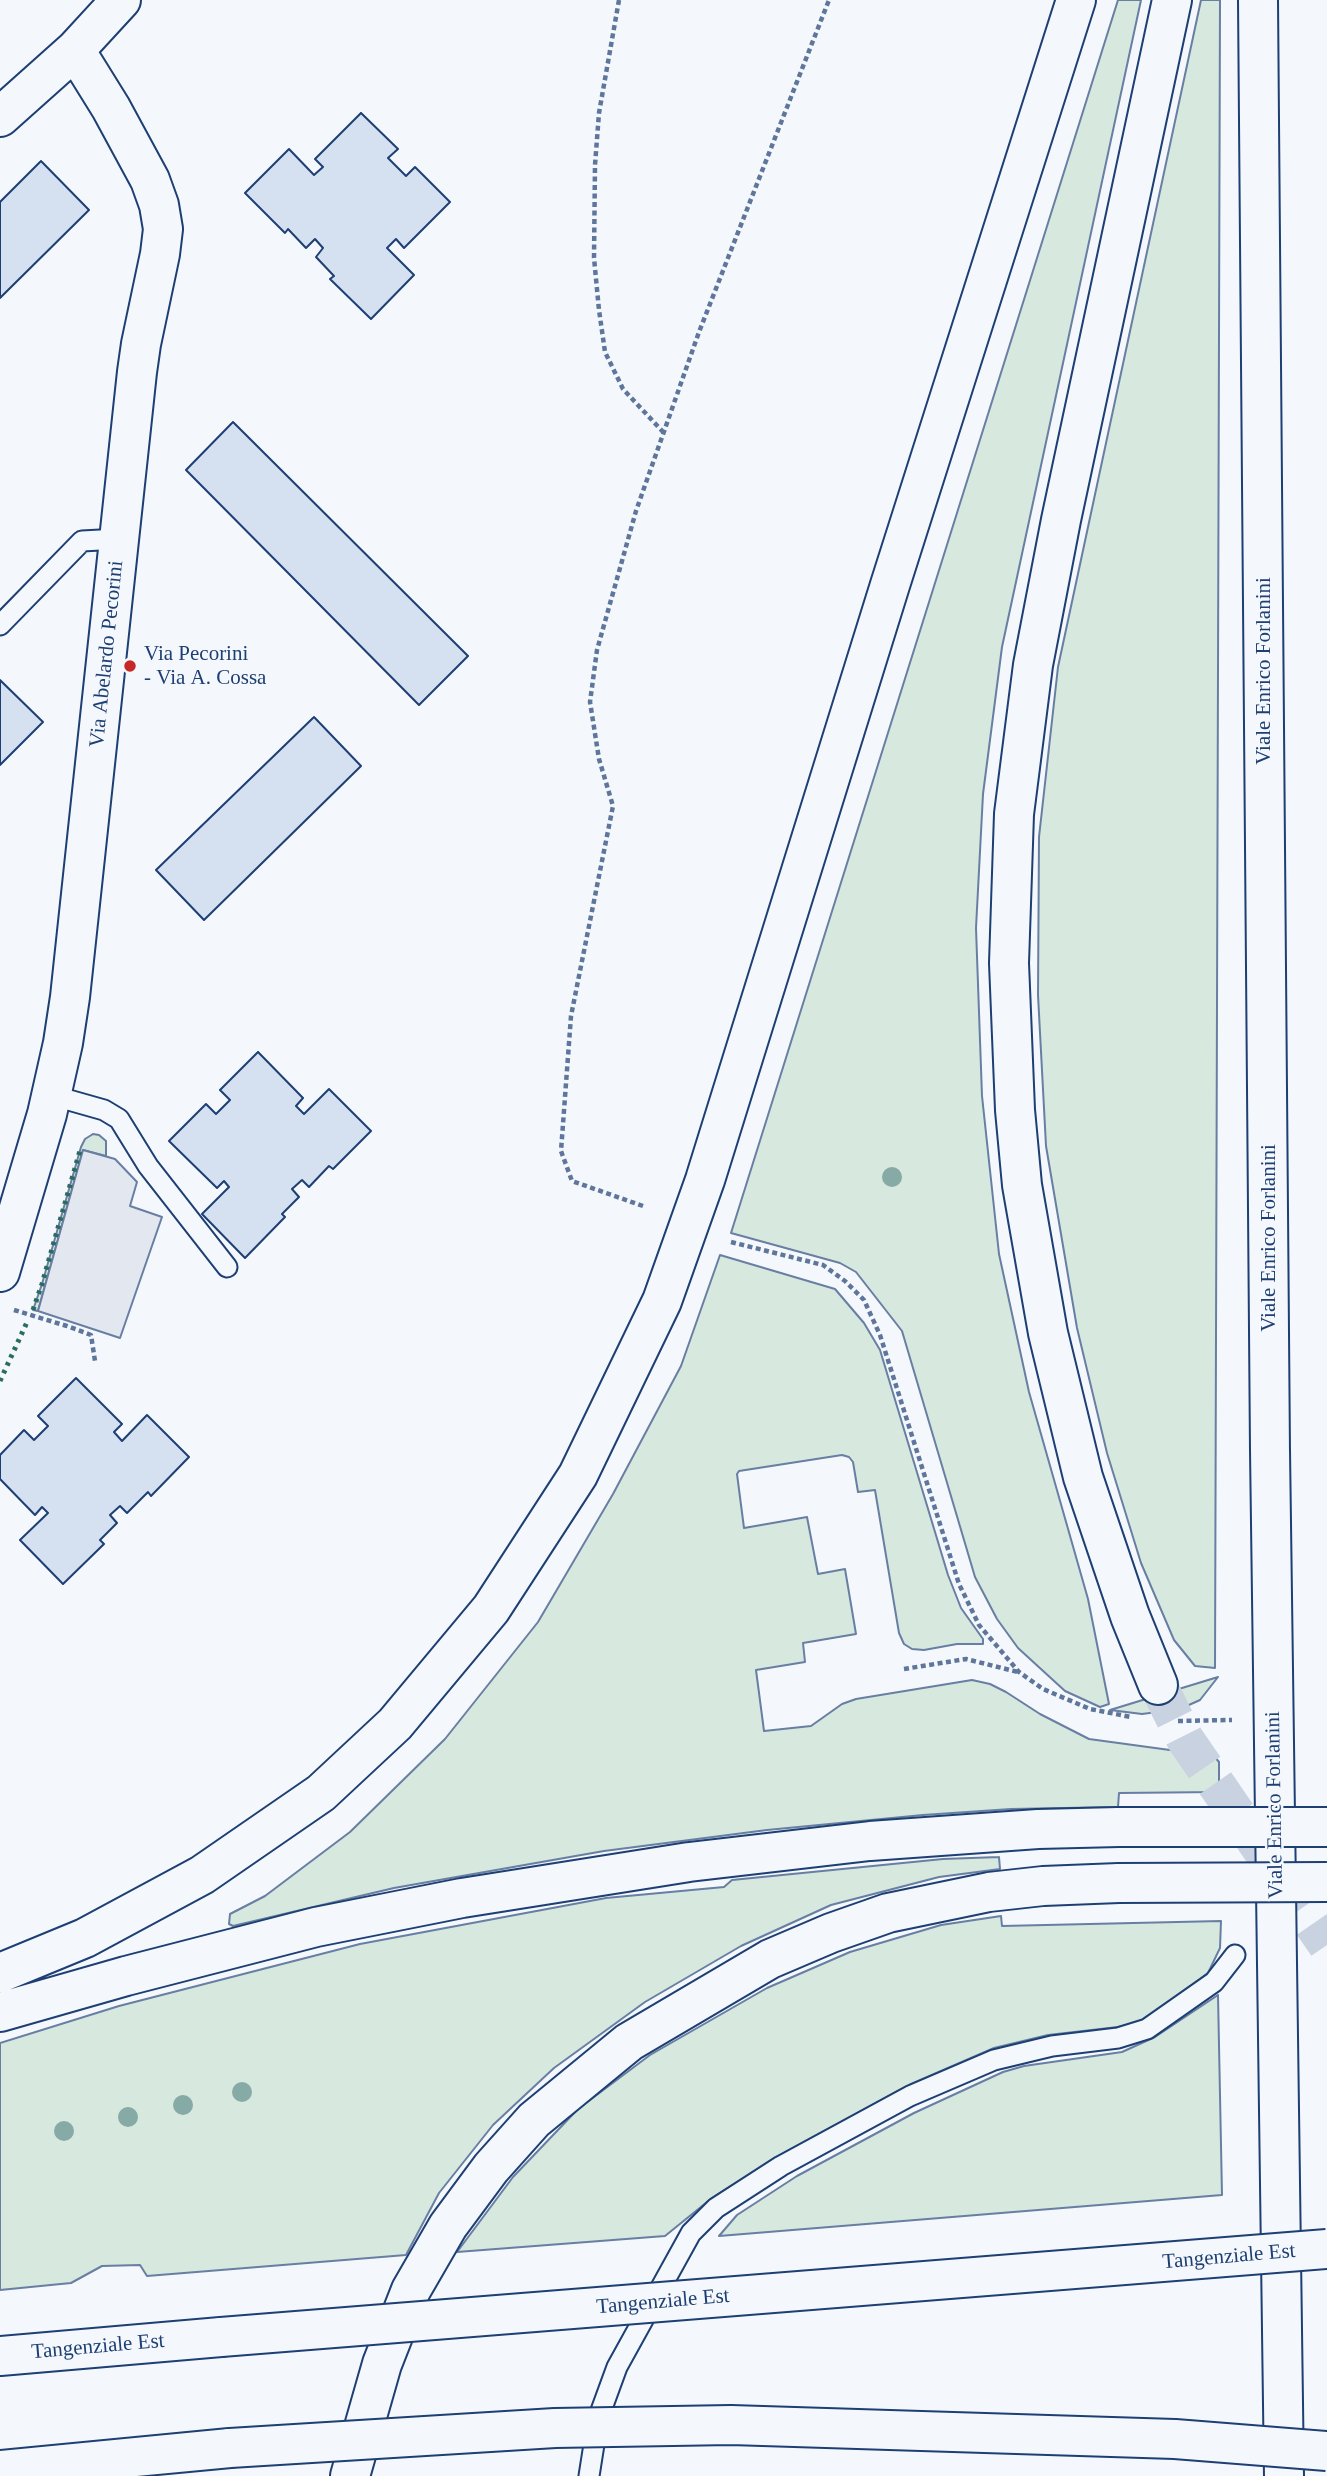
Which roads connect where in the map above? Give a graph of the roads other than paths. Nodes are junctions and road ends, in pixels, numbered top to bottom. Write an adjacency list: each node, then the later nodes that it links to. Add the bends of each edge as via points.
1 (121, 0): 5 (main road)
2 (1076, 0): 16 (main road, via 705,1180 662,1301 578,1475 491,1609 395,1724 321,1793 202,1875 85,1938)
3 (1172, 0): 12 (main road, via 1033,665 1014,814 1009,963 1022,1185 1048,1333 1083,1477)
4 (1258, 0): 24 (main road, Viale Enrico Forlanini)
5 (75, 50): 6 (main road); 7 (main road, Via Abelardo Pecorini, via 150,180 163,229 141,344)
6 (0, 117)
7 (119, 539): 8 (lane, via 82,541); 9 (main road, Via Abelardo Pecorini, via 70,997)
8 (0, 625)
9 (51, 1095): 10 (lane, via 119,1119 148,1166); 11 (main road, Via Abelardo Pecorini)
10 (228, 1268)
11 (0, 1272)
12 (1158, 1685)
13 (1327, 1827): 17 (main road, bridge, via 1038,1829 870,1841 689,1862 316,1927)
14 (1327, 1882): 22 (main road, bridge, via 1042,1886 888,1913 770,1959 629,2042 534,2120 448,2226 411,2290 382,2364)
15 (1236, 1955): 23 (lane, via 1214,1982 1147,2029 994,2060 909,2096 781,2166 716,2208 691,2233 617,2367 598,2419)
16 (0, 1973)
17 (0, 2012)
18 (1327, 2249): 19 (main road, Tangenziale Est, bridge)
19 (0, 2356)
20 (1327, 2451): 21 (main road, bridge, via 1175,2439 731,2425 555,2428 230,2448)
21 (0, 2470)
22 (350, 2476)
23 (589, 2476)
24 (1284, 2476)

